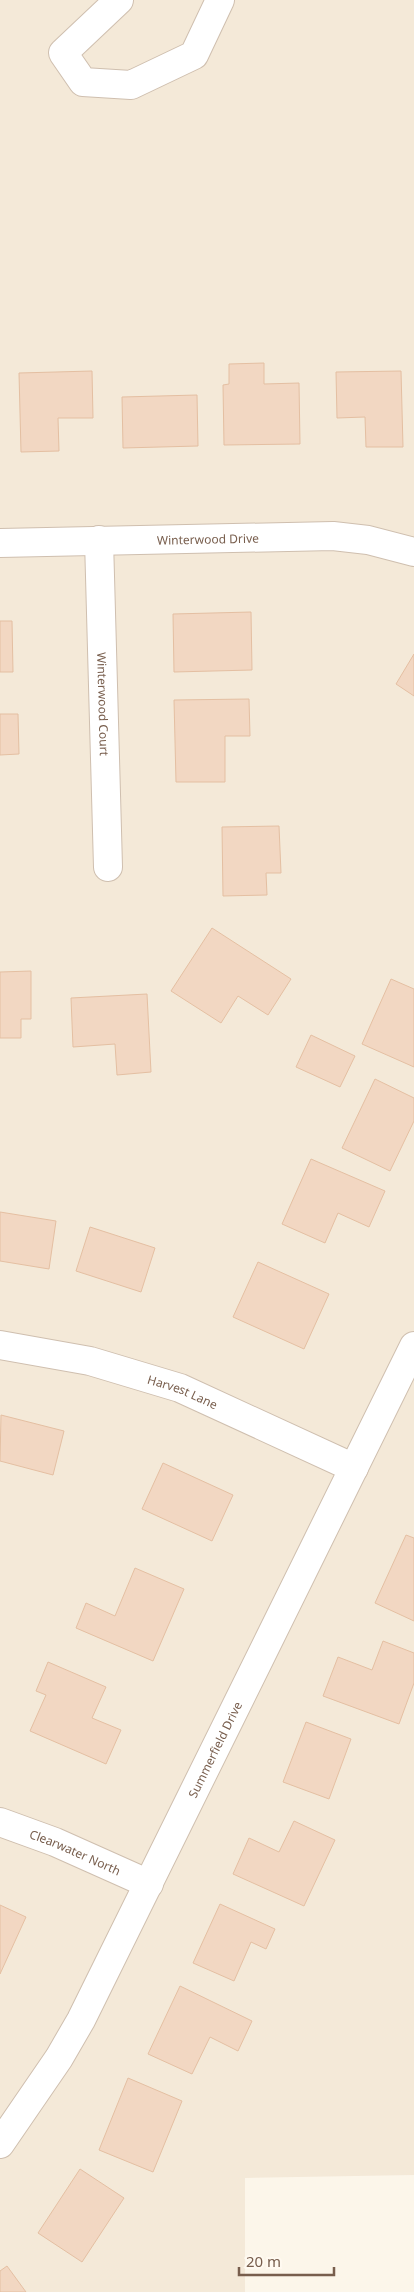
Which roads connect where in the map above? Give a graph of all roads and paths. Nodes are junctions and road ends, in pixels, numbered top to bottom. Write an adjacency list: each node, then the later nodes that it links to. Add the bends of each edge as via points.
1 (119, 0): 2 (street, via 63,53 83,82 131,85 194,56)
2 (220, 0)
3 (99, 540): 4 (street, Winterwood Drive); 5 (street, Winterwood Drive, via 333,536 368,540); 6 (street, Winterwood Court)
4 (0, 543)
5 (414, 552)
6 (108, 867)
7 (0, 1345): 9 (street, Harvest Lane, via 90,1361 180,1388)
8 (414, 1346): 9 (street, Summerfield Drive)
9 (354, 1468): 11 (street, Summerfield Drive)
10 (0, 1822): 11 (street, Clearwater North)
11 (149, 1884): 12 (street, Summerfield Drive, via 81,2020 54,2066)
12 (0, 2144)

